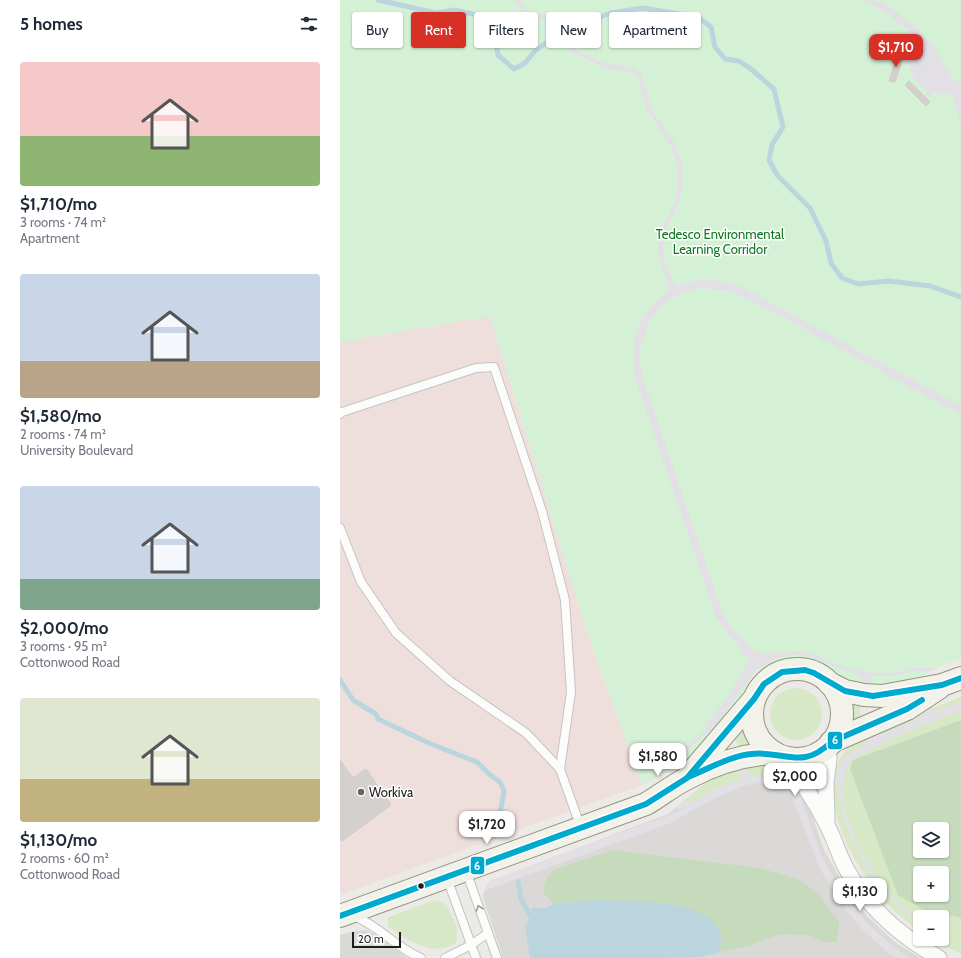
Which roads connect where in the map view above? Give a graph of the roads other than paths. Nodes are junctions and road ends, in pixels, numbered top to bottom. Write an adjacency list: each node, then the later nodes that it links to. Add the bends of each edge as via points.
1 (340, 414): 8 (lane, via 476,368 494,367 542,511 565,600 571,692)
2 (340, 528): 8 (lane, via 362,582 396,633 450,681 526,733)
3 (951, 682): 4 (street, via 873,696 845,691); 6 (street, via 907,708)
4 (829, 683): 5 (street, via 805,670 782,672 764,684); 6 (street, via 836,693 841,712 837,733)
5 (754, 699): 7 (street, via 754,727 760,739); 9 (street)
6 (830, 744): 7 (street, via 818,754 806,758 793,759); 10 (street, via 826,799)
7 (776, 754): 9 (street, via 739,756); 10 (street, via 805,788)
8 (560, 769): 11 (lane)
9 (687, 778): 11 (street, via 646,804)
10 (828, 826): 20 (street, via 848,872 885,920)
11 (581, 829): 12 (street)
12 (457, 874): 13 (street); 14 (lane, one-way to 12); 15 (lane)
13 (344, 915): 16 (lane, via 370,922)
14 (488, 933): 15 (lane); 19 (lane)
15 (471, 945): 17 (lane); 18 (lane)
16 (421, 958)
17 (445, 958)
18 (476, 958)
19 (497, 958)
20 (939, 958)

